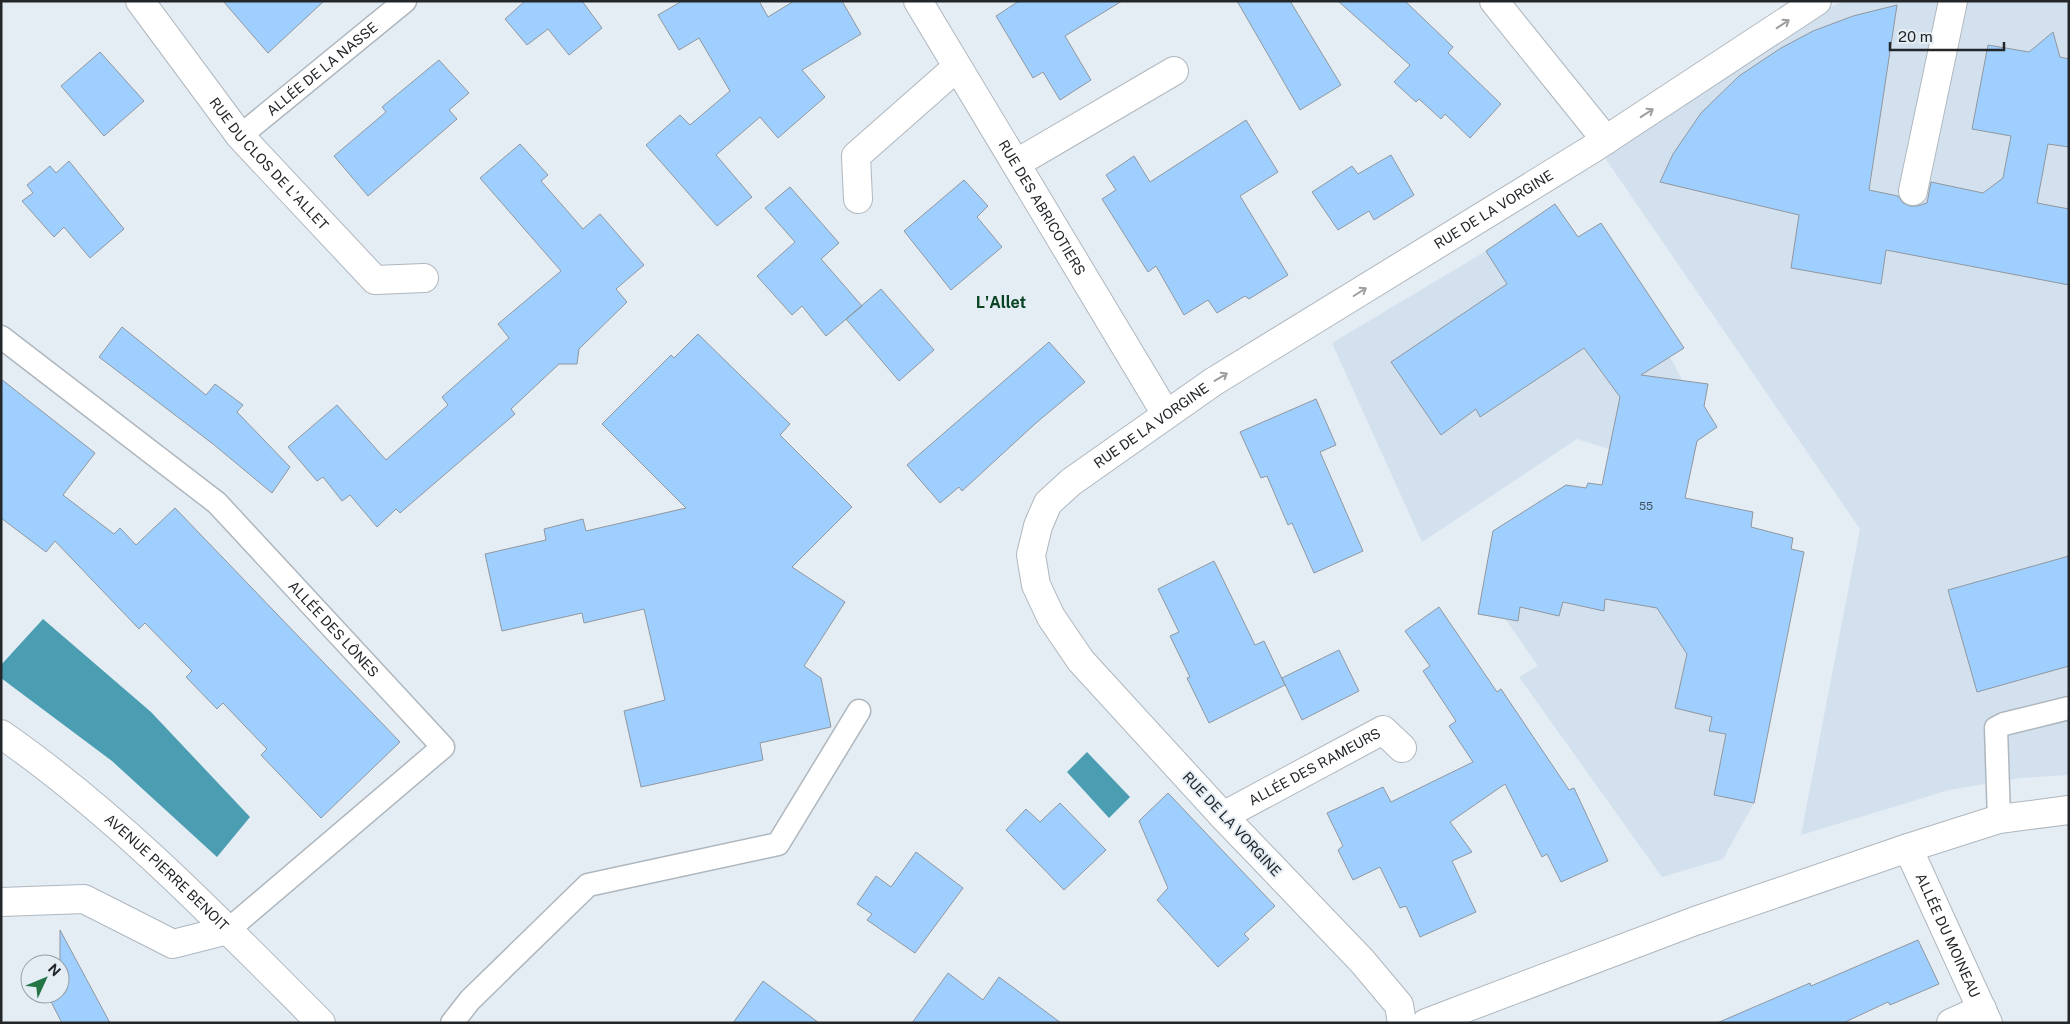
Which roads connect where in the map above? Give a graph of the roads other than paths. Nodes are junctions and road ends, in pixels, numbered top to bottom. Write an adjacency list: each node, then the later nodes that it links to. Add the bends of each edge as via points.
1 (140, 1): 9 (street, RUE DU CLOS DE L'ALLET)
2 (405, 1): 9 (lane, ALLÉE DE LA NASSE)
3 (918, 1): 7 (street, RUE DES ABRICOTIERS)
4 (1494, 1): 10 (street)
5 (1817, 1): 10 (street, RUE DE LA VORGINE, one-way to 5)
6 (1953, 1): 12 (street)
7 (957, 67): 11 (street, RUE DES ABRICOTIERS); 13 (street, via 856,156)
8 (1174, 71): 11 (street)
9 (240, 136): 14 (street, RUE DU CLOS DE L'ALLET, via 375,280)
10 (1606, 140): 16 (street, RUE DE LA VORGINE, one-way to 10)
11 (1017, 163): 16 (street, RUE DES ABRICOTIERS)
12 (1913, 191)
13 (858, 199)
14 (424, 278)
15 (1, 337): 26 (lane, ALLÉE DES LÔNES, via 217,503 443,747)
16 (1166, 414): 22 (street, RUE DE LA VORGINE, via 1070,482 1048,503 1031,555 1036,585 1052,617 1081,661)
17 (2069, 708): 23 (lane, via 1996,728)
18 (859, 712): 29 (lane, via 778,844 588,885 470,1000)
19 (1, 734): 26 (street, AVENUE PIERRE BENOIT, via 89,799)
20 (1402, 748): 22 (street, ALLÉE DES RAMEURS, via 1383,730)
21 (2069, 810): 23 (street)
22 (1223, 816): 30 (street, RUE DE LA VORGINE, via 1362,961 1398,1005)
23 (1999, 819): 24 (street)
24 (1908, 848): 27 (street, ALLÉE DU MOINEAU); 31 (street, via 1695,921)
25 (1, 902): 26 (street, via 84,899 173,944)
26 (228, 930): 28 (street, AVENUE PIERRE BENOIT)
27 (1985, 1016): 32 (street)
28 (321, 1023)
29 (452, 1023)
30 (1402, 1023)
31 (1426, 1023)
32 (1951, 1023)

